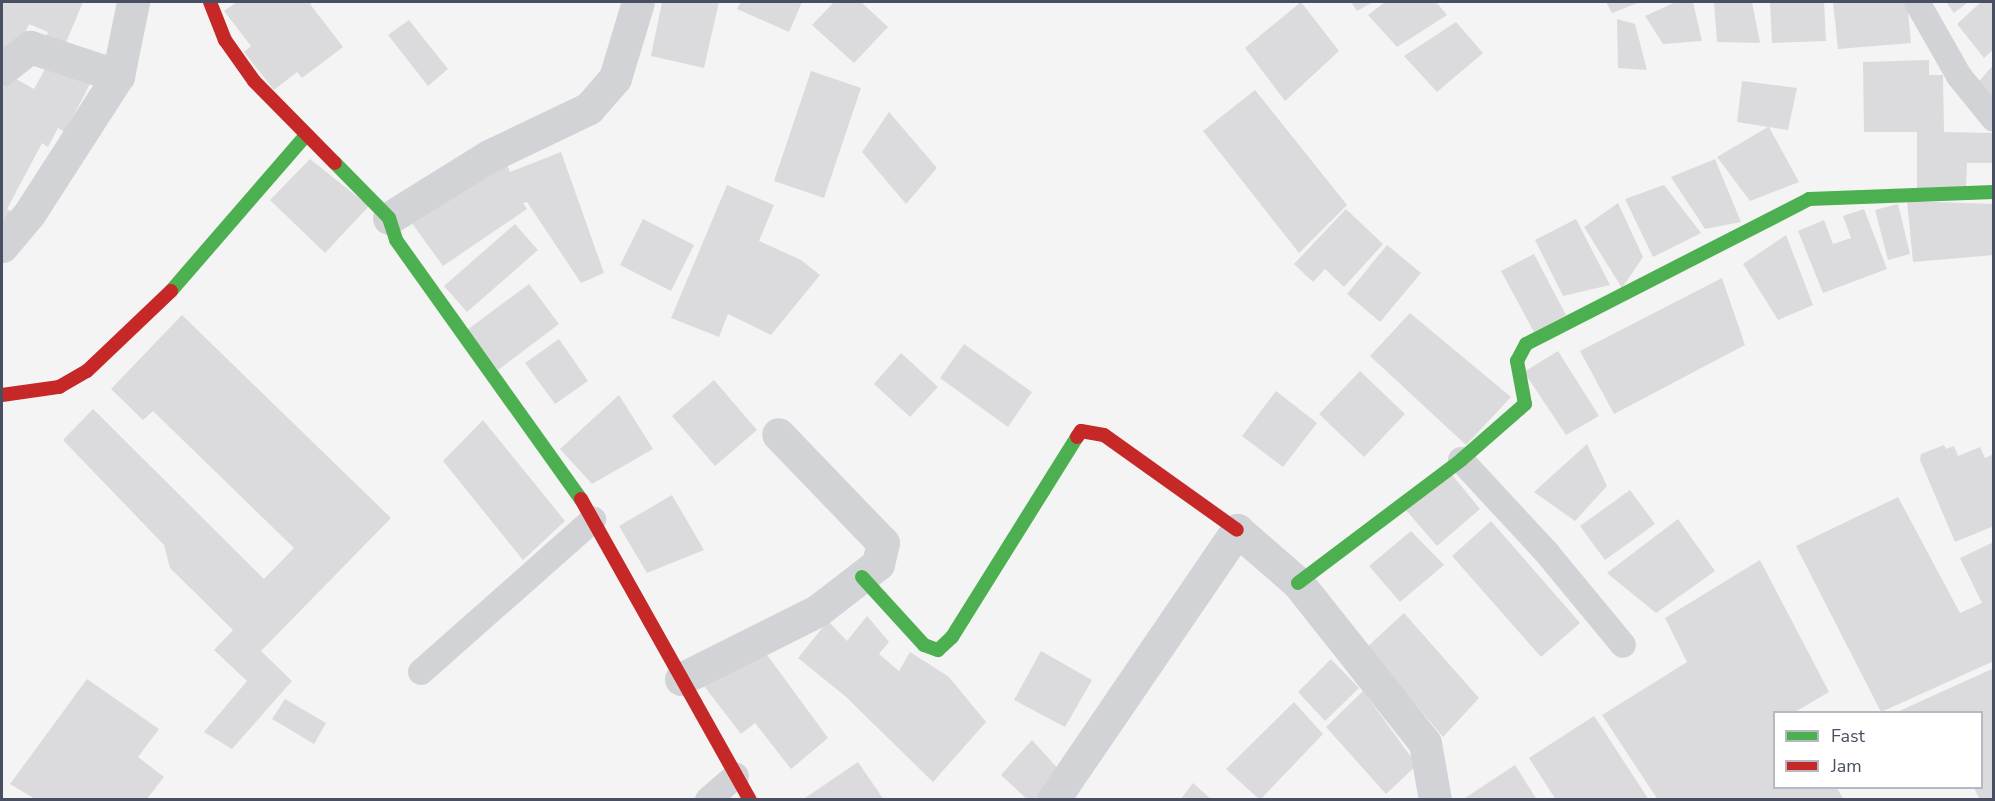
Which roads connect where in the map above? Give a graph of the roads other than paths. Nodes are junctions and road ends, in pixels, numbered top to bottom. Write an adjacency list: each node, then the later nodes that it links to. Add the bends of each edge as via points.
1 (133, 2): 6 (street)
2 (210, 2): 8 (street, via 225,40 254,81)
3 (638, 2): 10 (street, via 615,78 589,108 489,156)
4 (1917, 2): 7 (lane, via 1959,76)
5 (2, 69): 6 (street, via 30,47)
6 (118, 76): 11 (street, via 29,214)
7 (1994, 120)
8 (306, 135): 10 (street); 12 (street, via 188,275 87,371 59,387)
9 (1994, 192): 14 (street, via 1809,199 1526,344 1517,361 1526,390 1525,404)
10 (389, 218): 15 (street, via 396,240)
11 (2, 246)
12 (2, 395)
13 (778, 434): 17 (street, via 883,543 878,564)
14 (1461, 460): 18 (street); 19 (lane, via 1547,553)
15 (593, 520): 20 (lane); 21 (street, via 639,596)
16 (1237, 530): 17 (street, via 1104,435 1081,430 952,637 938,650 924,645); 18 (street); 25 (street)
17 (862, 577): 21 (street, via 817,611)
18 (1298, 583): 26 (street, via 1425,743)
19 (1623, 645)
20 (421, 672)
21 (681, 679): 22 (street)
22 (736, 776): 23 (lane); 24 (street)
23 (708, 800)
24 (750, 800)
25 (1053, 800)
26 (1435, 800)

